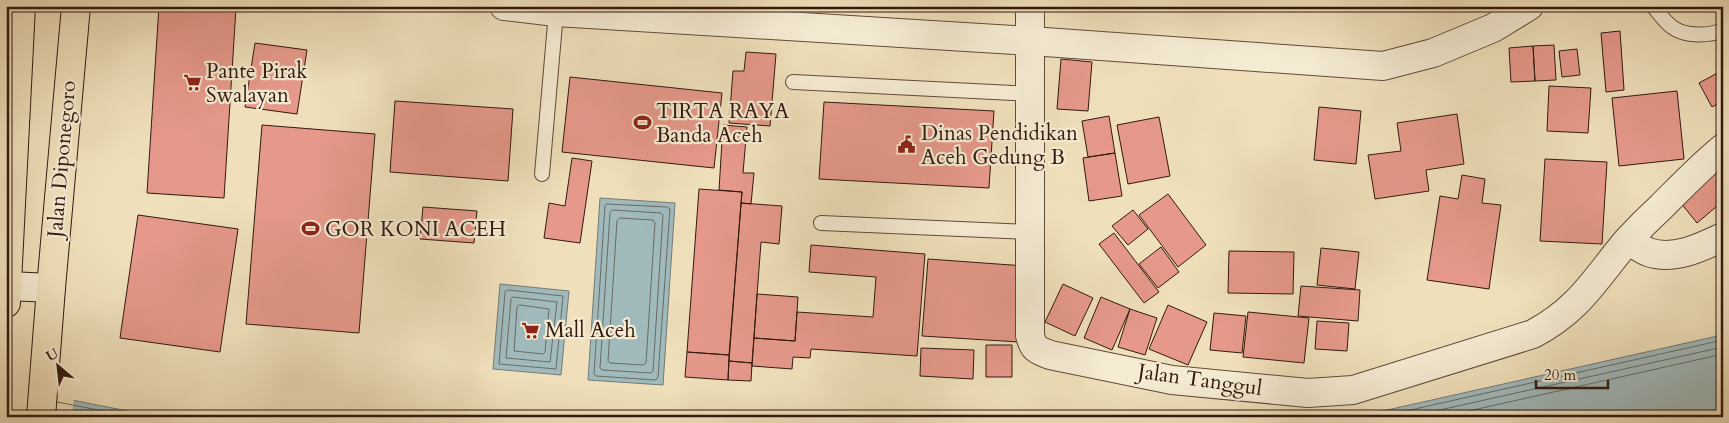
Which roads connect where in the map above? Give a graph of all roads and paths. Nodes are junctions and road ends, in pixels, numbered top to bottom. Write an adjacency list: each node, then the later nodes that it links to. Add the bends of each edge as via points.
1 (21, 6): 18 (highway)
2 (76, 6): 19 (highway, Jalan Diponegoro)
3 (504, 6): 7 (street)
4 (1030, 6): 9 (street, Jalan Tanggul)
5 (1530, 6): 9 (street, via 1493,28 1442,49 1383,66)
6 (1653, 6): 8 (lane, via 1674,28 1692,34 1712,34)
7 (556, 12): 9 (street); 13 (lane)
8 (1723, 30)
9 (1031, 41): 11 (street, Jalan Tanggul)
10 (793, 82): 11 (lane)
11 (1031, 94): 15 (street, Jalan Tanggul)
12 (1723, 148): 17 (street)
13 (542, 174)
14 (821, 223): 15 (lane)
15 (1030, 232): 17 (street, Jalan Tanggul, via 1030,335 1037,350 1172,380 1308,393 1353,390 1533,334 1553,324 1575,305)
16 (1723, 237): 17 (street, via 1689,251 1666,255 1646,251)
17 (1628, 240)
18 (7, 292): 19 (street)
19 (50, 300): 20 (highway, Jalan Diponegoro)
20 (41, 417)

